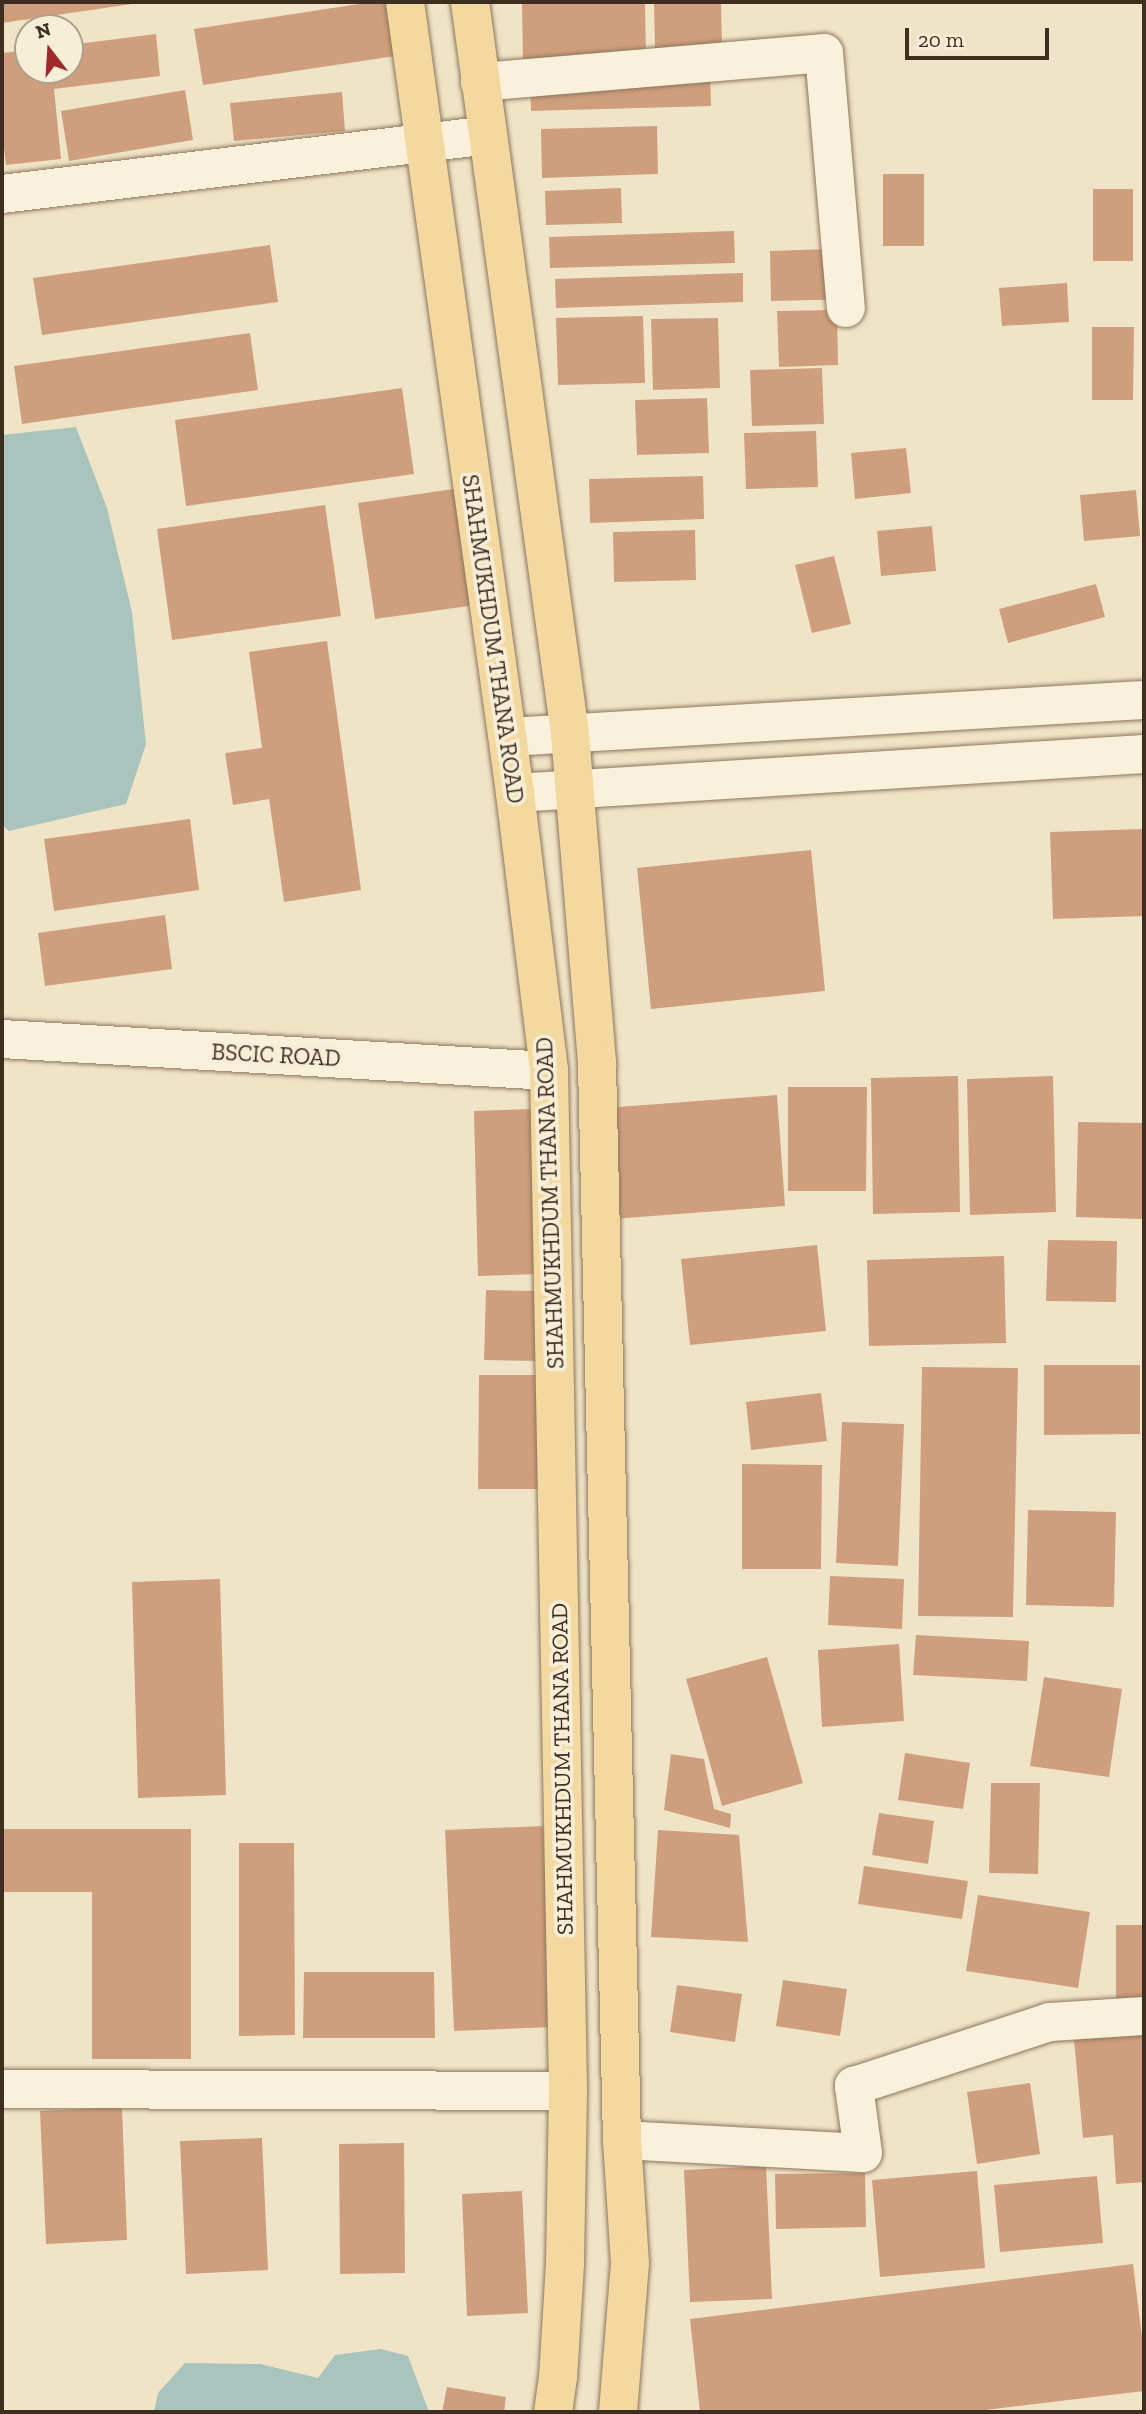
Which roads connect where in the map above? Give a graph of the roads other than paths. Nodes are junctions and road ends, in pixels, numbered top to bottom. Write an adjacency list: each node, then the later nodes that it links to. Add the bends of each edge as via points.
1 (405, 2): 5 (main road, SHAHMUKHDUM THANA ROAD)
2 (470, 2): 3 (main road)
3 (480, 82): 4 (main road); 7 (street, via 824,53)
4 (487, 135): 5 (street); 9 (main road)
5 (423, 143): 6 (street); 10 (main road, SHAHMUKHDUM THANA ROAD)
6 (2, 194)
7 (846, 308)
8 (1144, 700): 9 (street)
9 (570, 734): 10 (street); 12 (main road)
10 (508, 737): 13 (main road, SHAHMUKHDUM THANA ROAD)
11 (1144, 754): 12 (street)
12 (575, 790): 13 (street); 19 (main road, via 597,1064)
13 (516, 793): 15 (main road, SHAHMUKHDUM THANA ROAD)
14 (2, 1039): 15 (street, BSCIC ROAD)
15 (549, 1071): 18 (main road, SHAHMUKHDUM THANA ROAD)
16 (1144, 2016): 19 (street, via 1050,2022 854,2086 863,2153)
17 (2, 2089): 18 (street)
18 (568, 2091): 20 (main road, SHAHMUKHDUM THANA ROAD, via 565,2264)
19 (622, 2140): 21 (main road, via 630,2263)
20 (553, 2412)
21 (618, 2412)

